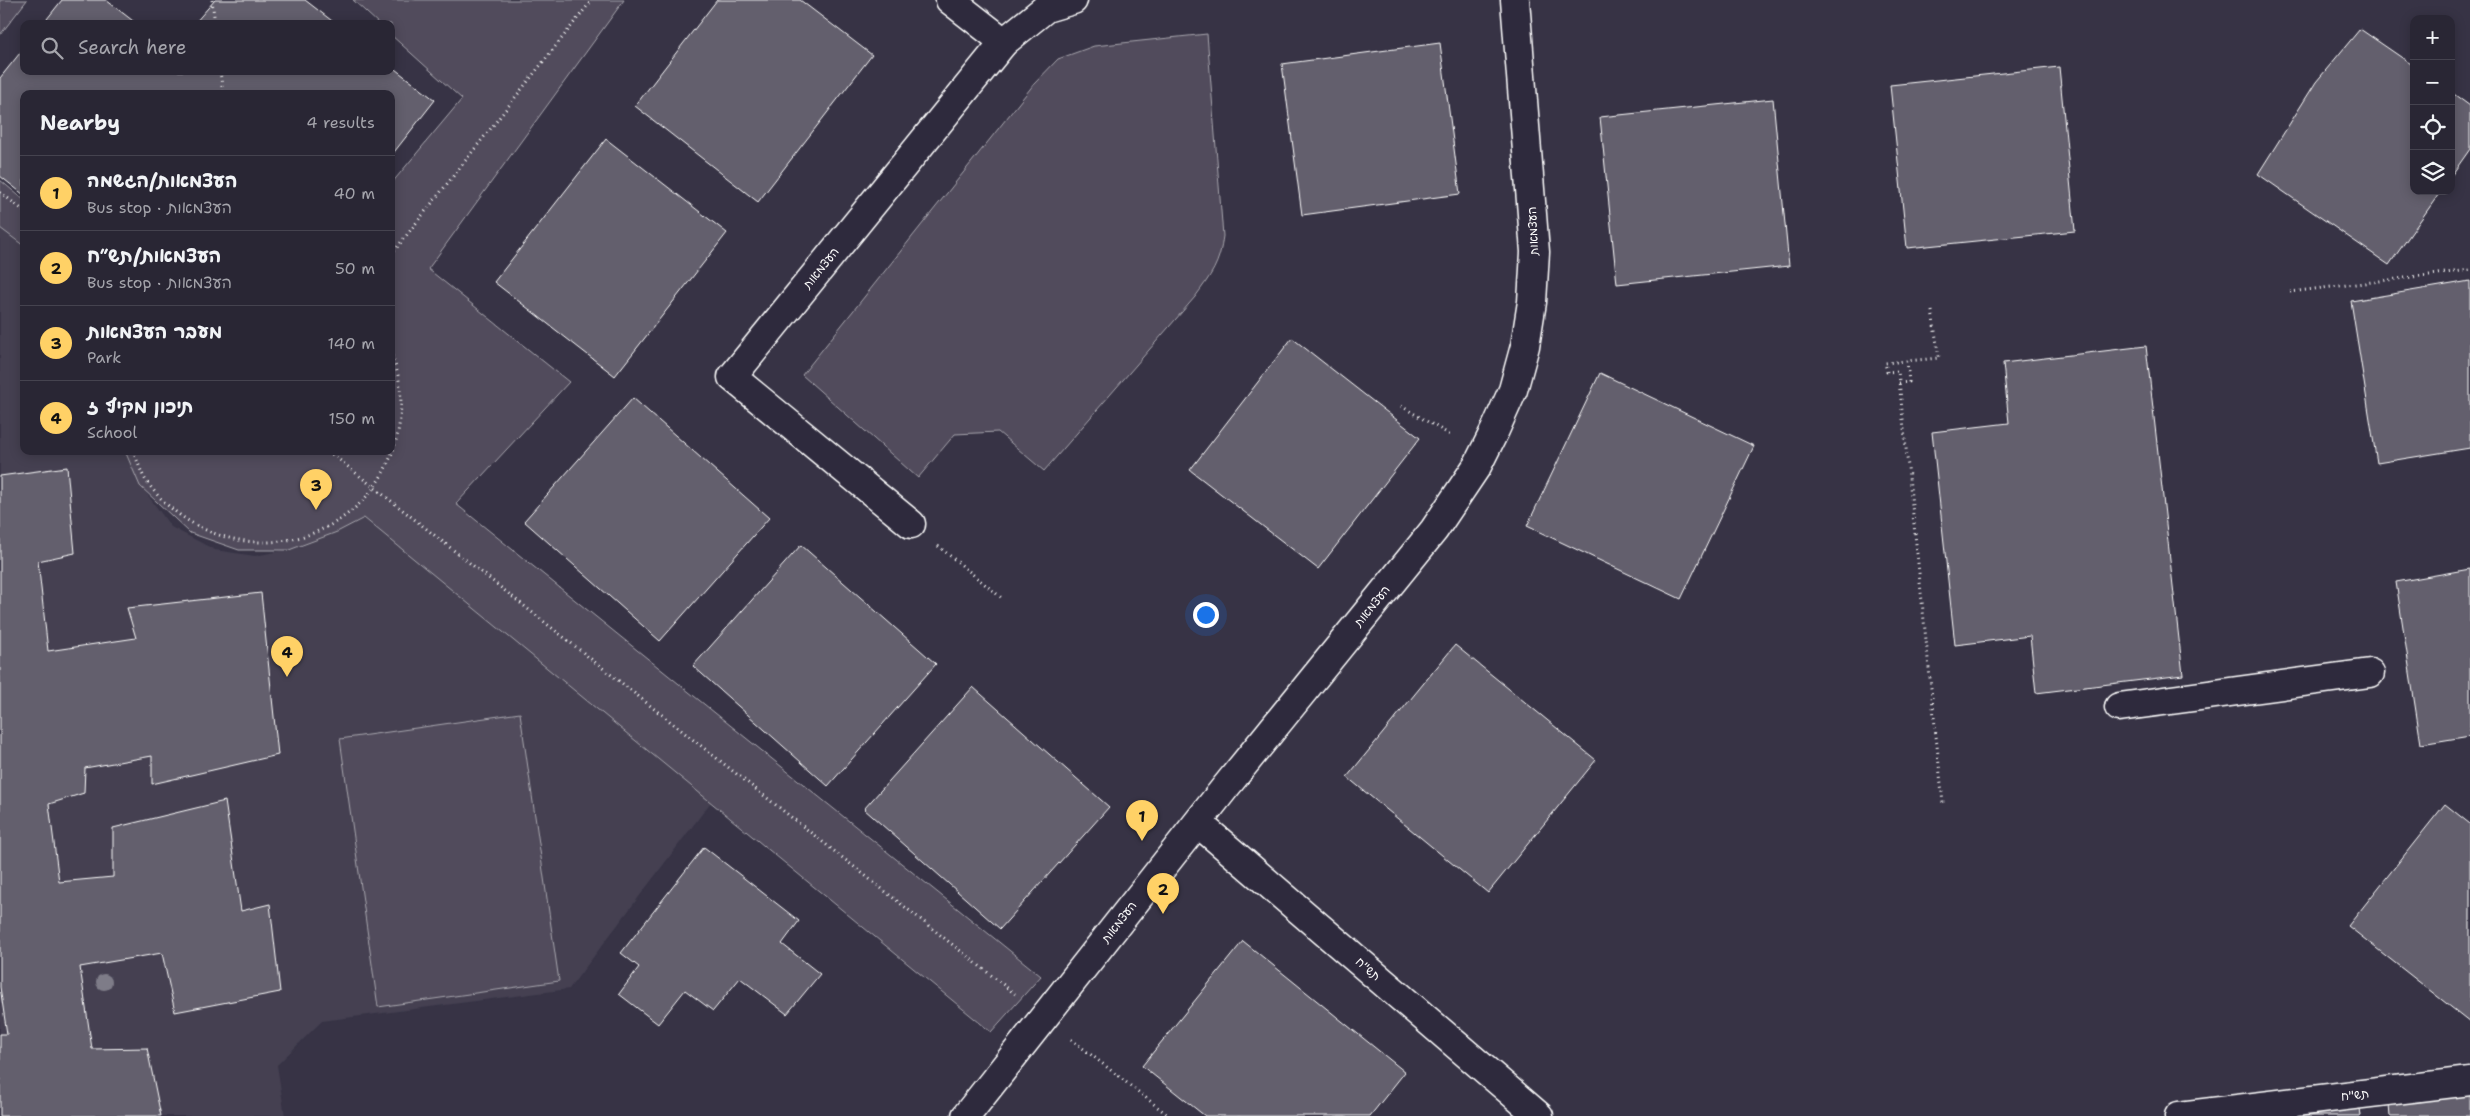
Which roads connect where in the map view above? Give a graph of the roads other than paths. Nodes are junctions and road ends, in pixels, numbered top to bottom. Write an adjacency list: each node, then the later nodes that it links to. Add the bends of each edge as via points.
1 (950, 0): 4 (street)
2 (1073, 0): 4 (street, העצמאות, via 1046,8)
3 (1515, 0): 8 (street, העצמאות, via 1535,252 1532,302 1513,390 1477,466 1434,530)
4 (1004, 42): 5 (street, העצמאות, via 732,377)
5 (911, 524)
6 (2370, 674): 7 (street)
7 (2120, 707)
8 (1198, 823): 10 (street, העצמאות); 11 (street, תש"ח)
9 (2470, 1082): 12 (street, תש"ח)
10 (966, 1116)
11 (1539, 1116)
12 (2180, 1116)

